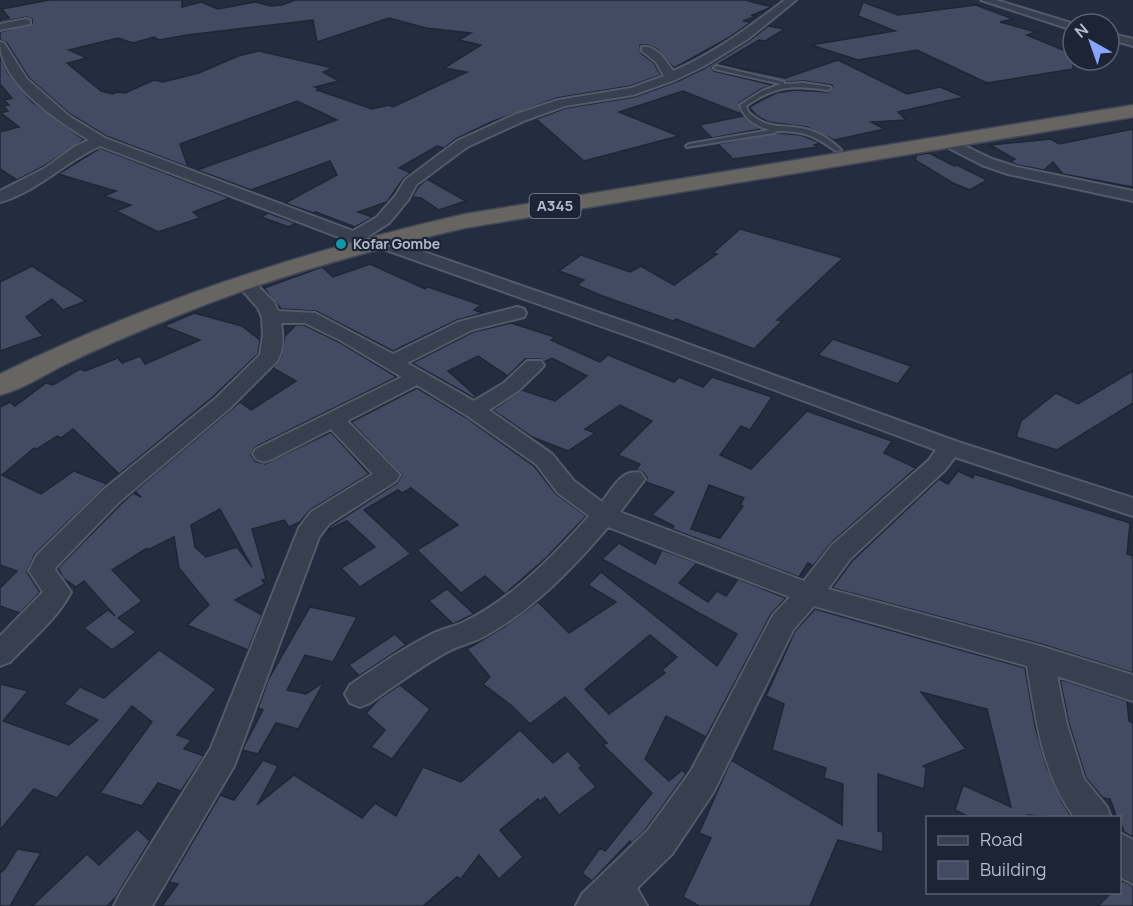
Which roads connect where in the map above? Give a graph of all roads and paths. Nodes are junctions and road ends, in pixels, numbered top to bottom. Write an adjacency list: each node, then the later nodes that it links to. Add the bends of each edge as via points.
1 (791, 0): 9 (street, via 744,37 700,64)
2 (986, 0): 4 (street)
3 (26, 22): 5 (street)
4 (1061, 23)
5 (0, 27)
6 (0, 45): 11 (street)
7 (646, 49): 9 (street)
8 (717, 68): 12 (lane)
9 (671, 76): 23 (street, via 633,91 563,103 462,144 410,183)
10 (0, 77): 11 (street)
11 (22, 81): 17 (street, via 64,120)
12 (785, 84): 13 (lane); 16 (lane, via 772,87 742,105 753,122)
13 (828, 88)
14 (1133, 103): 20 (highway, A345)
15 (1133, 111): 18 (highway, A345)
16 (774, 131): 19 (lane); 20 (lane, via 812,133)
17 (100, 141): 22 (street); 23 (street)
18 (948, 142): 21 (street, via 1013,171); 23 (highway, A345)
19 (689, 146)
20 (838, 150): 23 (highway, A345, via 478,211)
21 (1133, 196)
22 (0, 197)
23 (364, 239): 24 (highway, A345); 29 (highway, A345, via 172,299); 33 (street, via 653,338)
24 (244, 282): 26 (street, via 267,306); 29 (highway, A345, via 45,363)
25 (517, 313): 27 (street, via 465,326)
26 (271, 317): 27 (street, via 308,317); 39 (street, via 270,357 223,403 111,496 46,562 42,571 58,592)
27 (391, 363): 30 (street)
28 (534, 365): 31 (street, via 511,387)
29 (2, 376)
30 (415, 378): 31 (street); 32 (street)
31 (474, 410): 37 (street, via 544,459 566,486)
32 (333, 419): 34 (street); 47 (street, via 388,475 320,518 308,534 223,756)
33 (950, 447): 36 (street); 38 (street, via 937,465 841,552)
34 (264, 454)
35 (633, 479): 37 (street)
36 (1133, 507)
37 (606, 516): 38 (street); 42 (street, via 536,585 502,611 414,657)
38 (809, 594): 40 (street); 46 (street, via 783,623 702,782)
39 (0, 654)
40 (1040, 658): 41 (street); 43 (street, via 1052,724 1071,787)
41 (1133, 688)
42 (360, 694)
43 (1093, 816)
44 (1121, 852): 45 (street)
45 (1133, 867)
46 (612, 900)
47 (132, 906)

